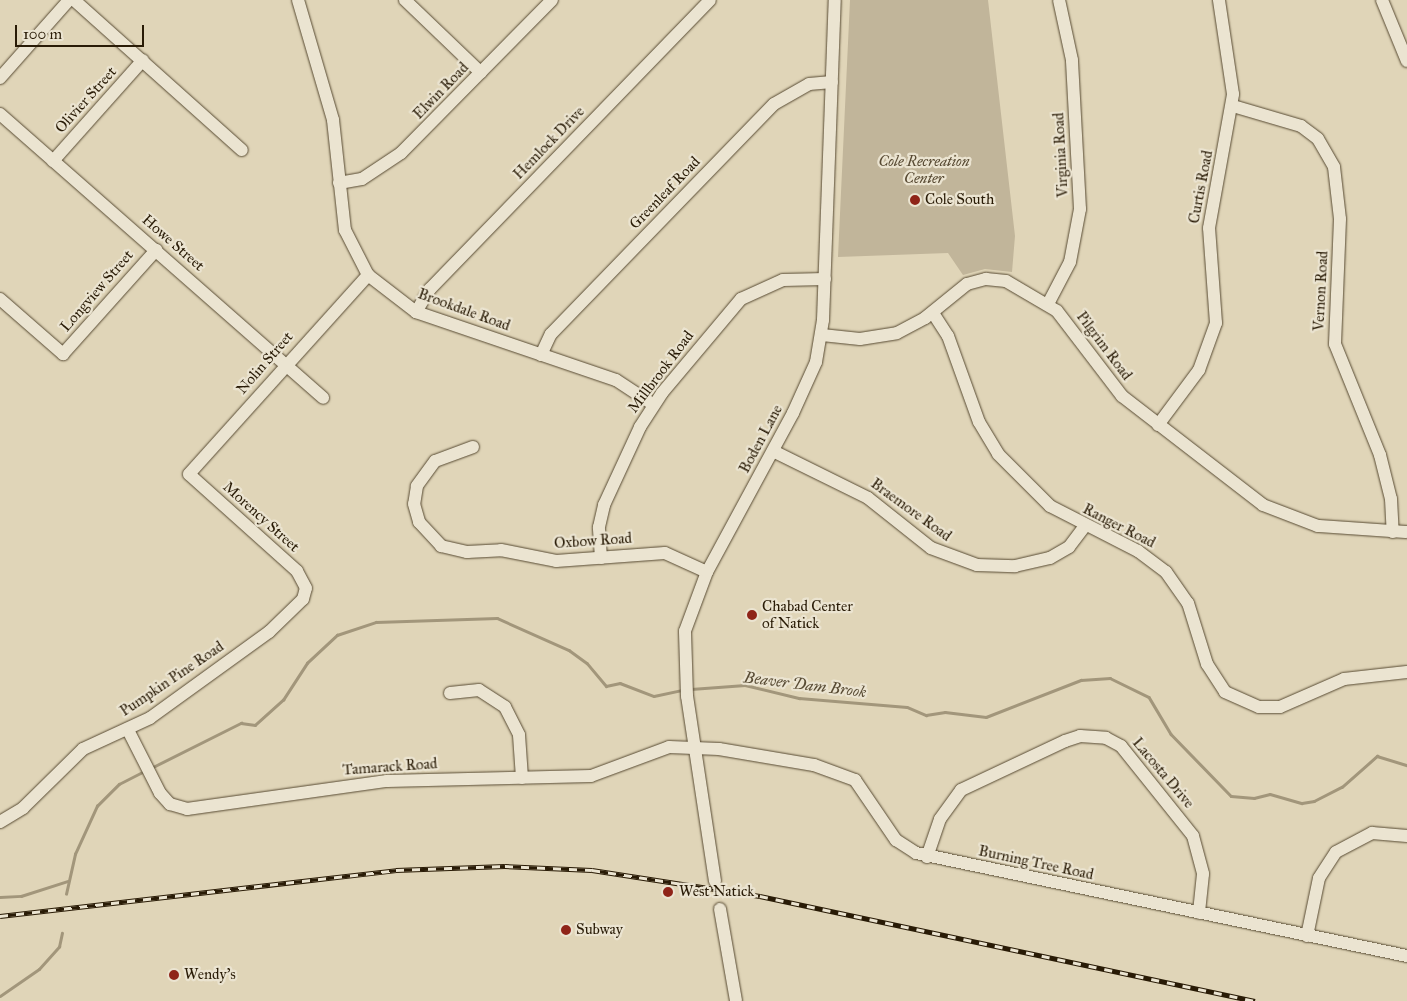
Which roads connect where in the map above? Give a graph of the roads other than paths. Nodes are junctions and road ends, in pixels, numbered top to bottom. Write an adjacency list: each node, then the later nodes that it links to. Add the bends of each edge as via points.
1 (70, 0): 14 (street)
2 (74, 0): 11 (street)
3 (298, 0): 20 (street, Brookdale Road, via 333,120)
4 (405, 0): 13 (street)
5 (552, 0): 13 (street, Elwin Road)
6 (710, 0): 26 (street, Hemlock Drive, via 430,289)
7 (834, 0): 15 (street, Boden Lane)
8 (1059, 0): 25 (street, Virginia Road, via 1072,68 1080,209 1072,255)
9 (1219, 0): 16 (street, Curtis Road)
10 (1382, 0): 12 (street)
11 (143, 60): 18 (street); 19 (street, Olivier Street)
12 (1407, 61)
13 (481, 73): 20 (street, Elwin Road, via 392,160 362,179)
14 (0, 78)
15 (832, 82): 23 (street, Boden Lane); 29 (street, Greenleaf Road, via 809,84 774,104 552,334)
16 (1233, 106): 33 (street, Curtis Road, via 1209,228 1217,299 1214,334 1195,375); 38 (street, Vernon Road, via 1301,126 1318,139 1334,167 1340,219 1335,344 1380,455)
17 (0, 114): 19 (street, Howe Street)
18 (242, 150)
19 (53, 161): 21 (street, Howe Street)
20 (339, 183): 22 (street, Brookdale Road, via 345,230)
21 (156, 250): 24 (street, Longview Street, via 63,354); 30 (street, Howe Street)
22 (368, 275): 26 (street, Brookdale Road); 30 (street, Nolin Street)
23 (825, 278): 28 (street, Boden Lane); 32 (street, Millbrook Road, via 783,280 741,299)
24 (0, 299)
25 (1048, 304): 27 (street, Pilgrim Road, via 1016,285 986,279 959,289); 33 (street, Pilgrim Road, via 1073,329 1110,383)
26 (416, 312): 29 (street, Brookdale Road)
27 (933, 313): 28 (street, Pilgrim Road, via 885,336 860,339); 37 (street, Ranger Road, via 948,336 979,422 998,454 1041,499)
28 (822, 334): 35 (street, Boden Lane, via 812,374)
29 (540, 355): 32 (street, Brookdale Road, via 626,384)
30 (285, 365): 31 (street, Howe Street); 36 (street, Nolin Street)
31 (323, 398)
32 (654, 404): 40 (street, Millbrook Road, via 604,505 599,527)
33 (1158, 425): 38 (street, Pilgrim Road, via 1276,512 1333,529)
34 (473, 447): 40 (street, Oxbow Road, via 444,455 421,477 414,504 428,537 458,552 501,550 556,562)
35 (773, 451): 37 (street, Braemore Road, via 868,498 931,548 977,565 1015,566 1044,560 1069,547); 41 (street, Boden Lane)
36 (189, 474): 42 (street, Morency Street, via 297,571)
37 (1084, 527): 43 (street, Ranger Road, via 1138,551 1174,581 1194,614 1212,674 1236,699 1258,707 1280,706 1344,678)
38 (1393, 532): 39 (street, Pilgrim Road)
39 (1407, 532)
40 (601, 558): 41 (street, Oxbow Road, via 665,553)
41 (707, 572): 46 (street, Boden Lane, via 687,621 686,680)
42 (306, 588): 45 (street, Pumpkin Pine Road, via 299,605 276,627)
43 (1407, 672)
44 (450, 693): 47 (street, via 479,690 505,707 519,735)
45 (128, 730): 47 (street, Tamarack Road, via 150,779 170,804 196,809 371,783); 48 (street, Pumpkin Pine Road, via 83,749 23,808)
46 (694, 747): 47 (street, Tamarack Road, via 648,752 601,774); 50 (street, Burning Tree Road, via 814,765 846,774 864,788 896,840); 51 (street, Boden Lane)
47 (522, 778)
48 (0, 822)
49 (1407, 836): 54 (street, via 1372,833 1336,852 1319,878)
50 (927, 857): 53 (street, Burning Tree Road); 53 (street, Lacosta Drive, via 940,818 961,790 1065,740 1080,736 1106,738 1121,746 1193,836 1203,874)
51 (715, 881)
52 (720, 909): 56 (street)
53 (1199, 914): 54 (street, Burning Tree Road)
54 (1307, 936): 55 (street, Burning Tree Road)
55 (1407, 956)
56 (736, 1001)

